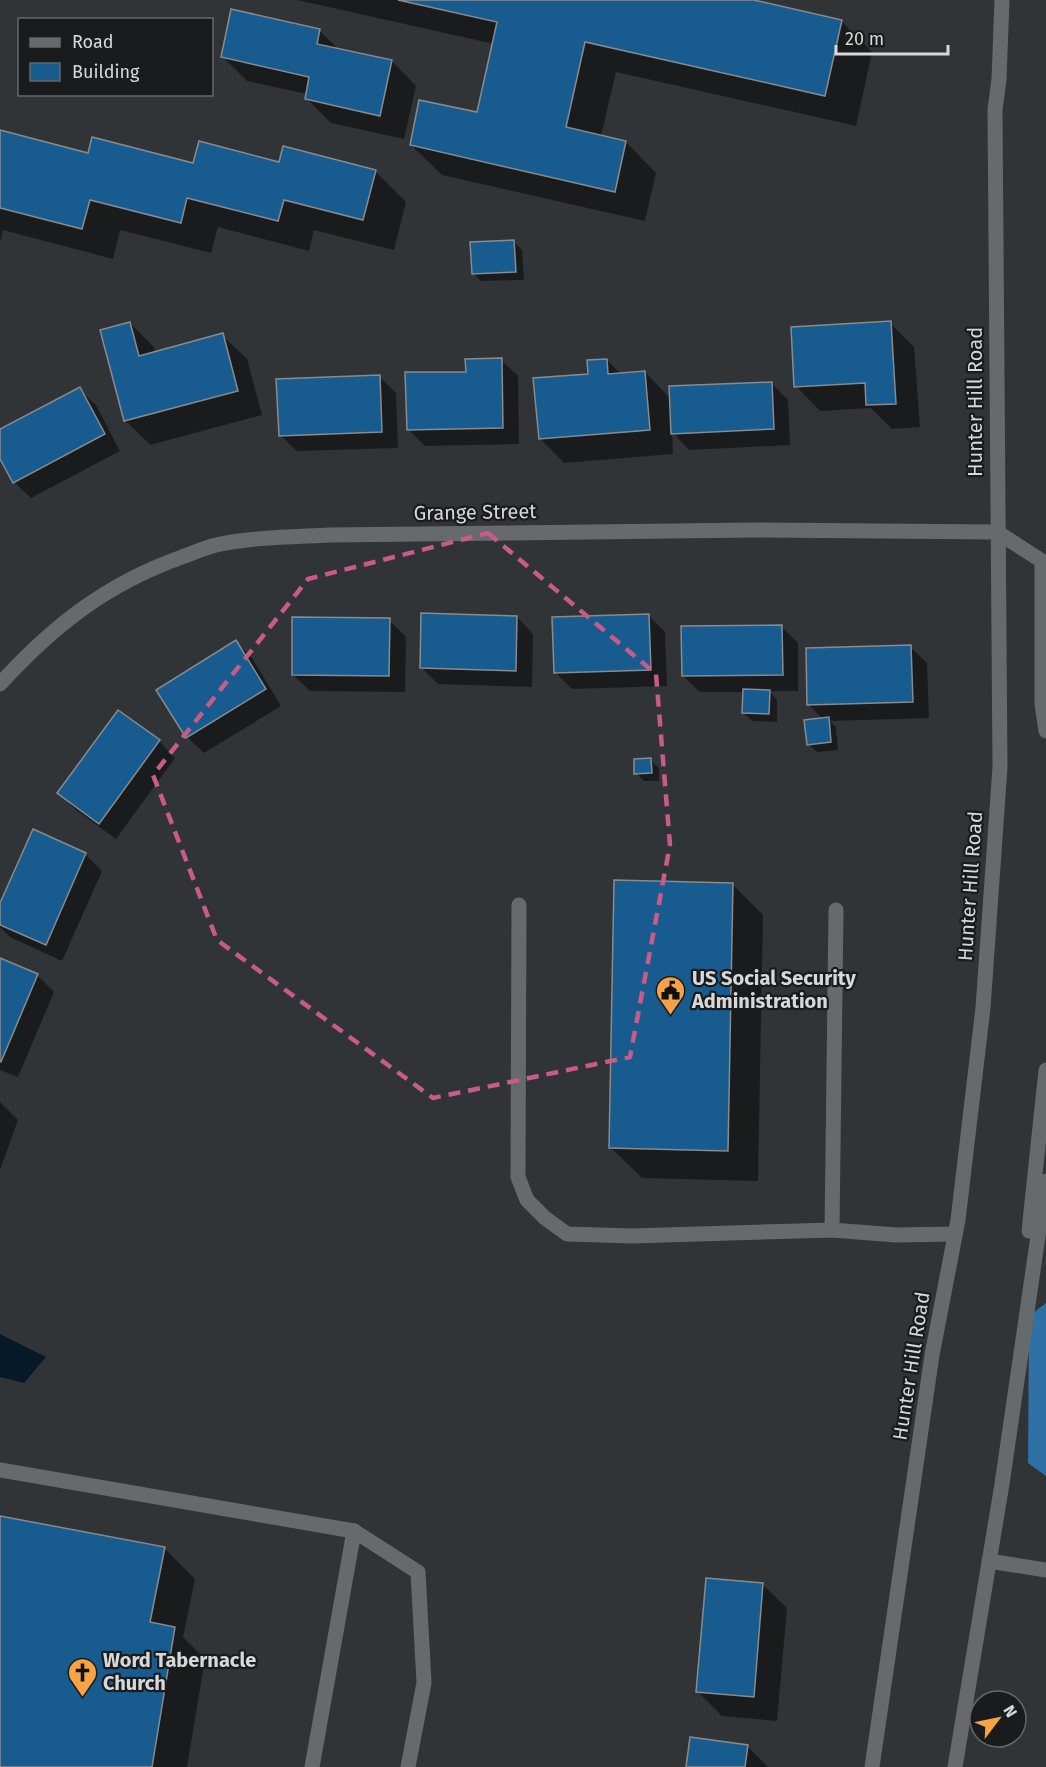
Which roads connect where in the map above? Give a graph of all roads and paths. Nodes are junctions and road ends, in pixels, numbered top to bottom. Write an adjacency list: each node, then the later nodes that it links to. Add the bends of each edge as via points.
1 (1002, 0): 2 (street, Hunter Hill Road, via 995,110)
2 (997, 532): 3 (street, Grange Street, via 754,530 330,535 216,545 161,565 67,618); 4 (street, via 1042,561 1042,704); 10 (street, Hunter Hill Road, via 1000,767 983,1008)
3 (0, 684)
4 (1046, 731)
5 (519, 905): 9 (street, via 518,1177 527,1200 567,1234)
6 (836, 910): 9 (street)
7 (1046, 1070): 12 (street)
8 (1046, 1181): 12 (street)
9 (832, 1230): 10 (street)
10 (955, 1234): 18 (street, Hunter Hill Road, via 932,1355)
11 (0, 1470): 13 (street)
12 (1002, 1484): 14 (street)
13 (354, 1531): 16 (street); 17 (street, via 418,1572 424,1683)
14 (989, 1561): 15 (street); 19 (street)
15 (1046, 1570)
16 (312, 1767)
17 (408, 1767)
18 (872, 1767)
19 (955, 1767)

